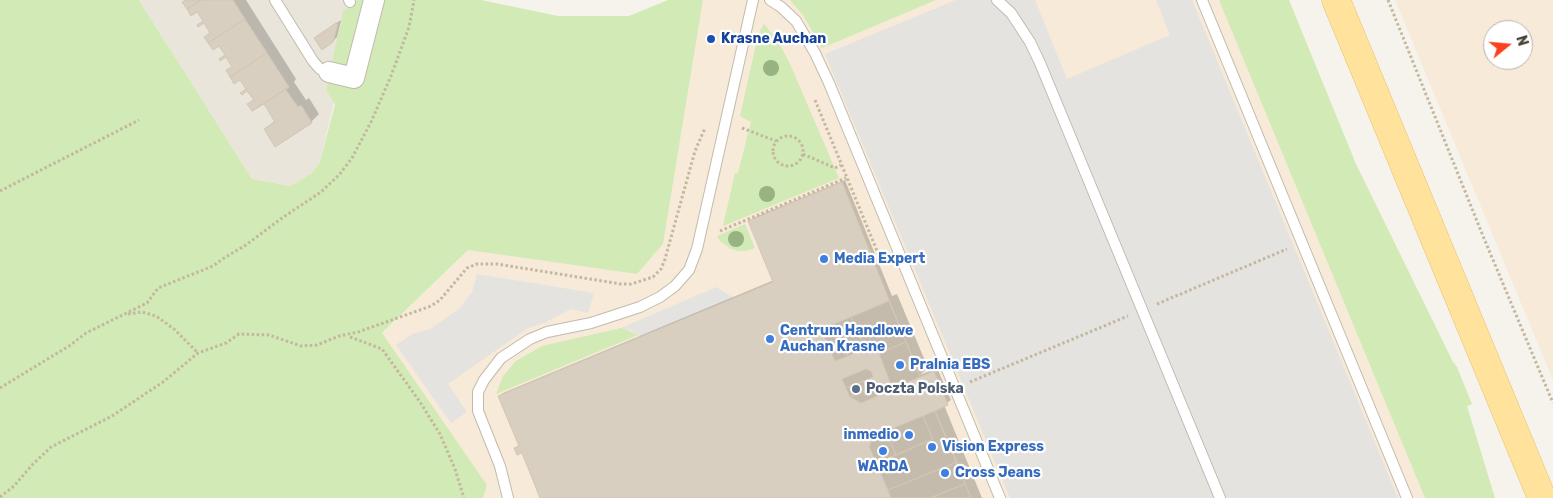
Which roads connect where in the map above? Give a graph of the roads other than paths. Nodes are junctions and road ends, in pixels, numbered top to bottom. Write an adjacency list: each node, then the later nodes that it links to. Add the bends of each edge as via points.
1 (275, 0): 8 (lane, via 313,61 320,69)
2 (374, 0): 8 (street, via 354,78)
3 (753, 0): 9 (lane, via 697,249 689,270 675,286 640,307 530,338 501,358 478,392 478,411 500,466)
4 (770, 0): 10 (lane, via 796,21 829,83)
5 (997, 0): 11 (lane, via 1011,12 1040,63)
6 (1202, 0): 12 (lane)
7 (1336, 0): 13 (main road)
8 (329, 72)
9 (508, 498)
10 (1000, 498)
11 (1220, 498)
12 (1407, 498)
13 (1542, 498)

